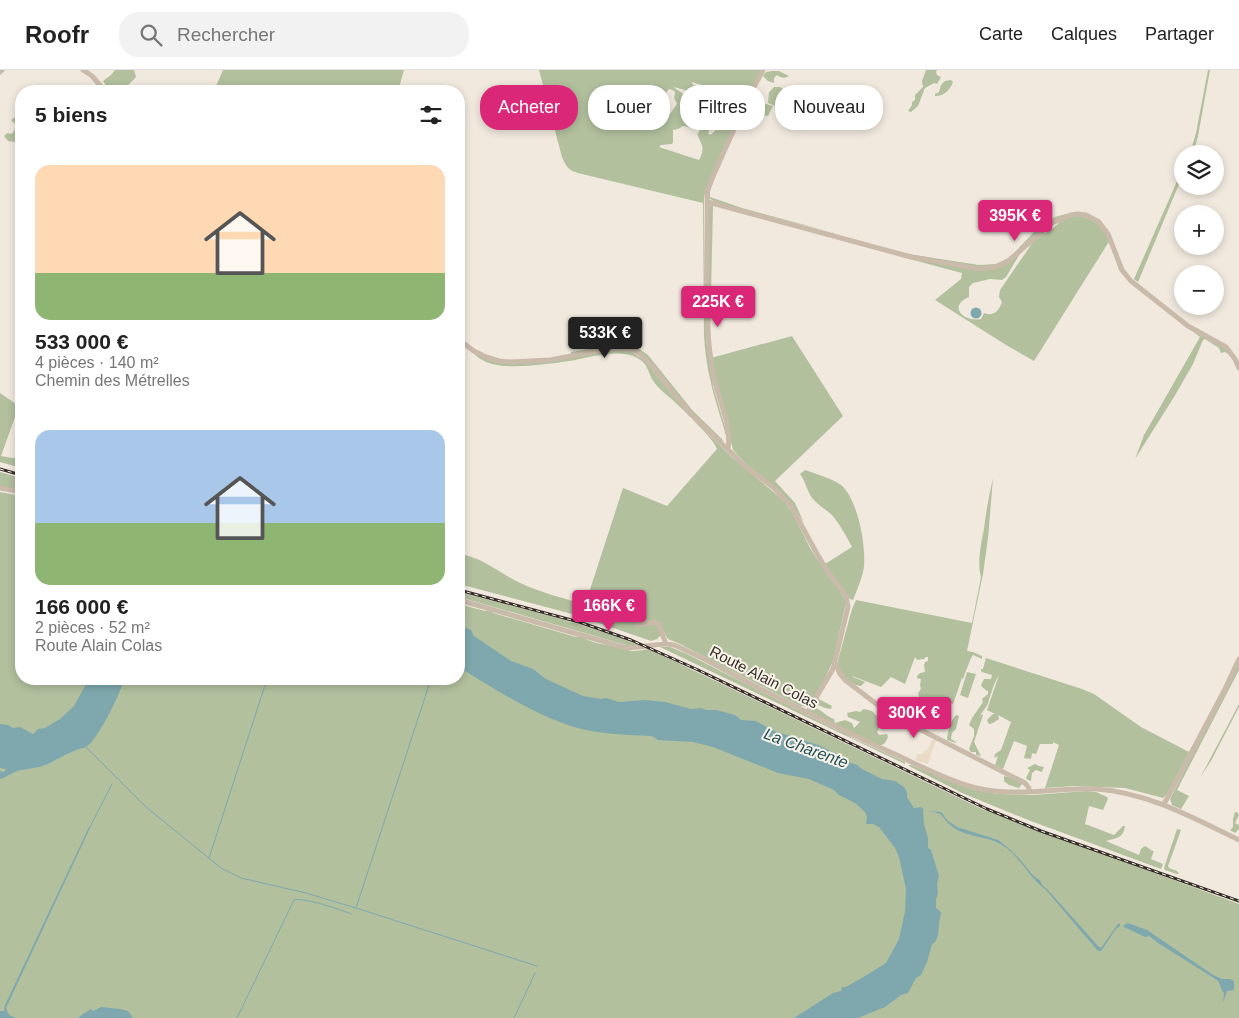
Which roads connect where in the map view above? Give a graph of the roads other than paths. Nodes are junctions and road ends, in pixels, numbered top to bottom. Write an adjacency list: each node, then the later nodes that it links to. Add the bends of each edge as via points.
1 (84, 70): 3 (street)
2 (763, 70): 4 (street, via 710,183)
3 (100, 85)
4 (708, 202): 6 (street, via 911,257 980,269 1006,263 1052,223 1071,215 1086,215 1099,222 1108,234 1122,270 1132,281 1188,326 1226,347); 7 (street, via 709,343 714,378 730,440)
5 (465, 344): 7 (street, via 486,357 511,362 550,360 608,348 628,349 645,358 691,414)
6 (1239, 368)
7 (728, 449): 14 (street, via 791,506 826,569 846,596 848,607)
8 (0, 488): 9 (street)
9 (15, 491)
10 (465, 602): 12 (street, Route Alain Colas, via 623,647)
11 (637, 625): 12 (street, via 655,622)
12 (666, 644): 15 (street, Route Alain Colas, via 687,651)
13 (1239, 659): 17 (street)
14 (835, 661): 15 (street, via 833,670); 16 (street, via 845,680 896,719 1025,783)
15 (807, 713): 16 (street, Route Alain Colas, via 956,782 992,790)
16 (1029, 792): 17 (street, Route Alain Colas, via 1114,791)
17 (1164, 804): 18 (street, Route Alain Colas)
18 (1239, 840)

